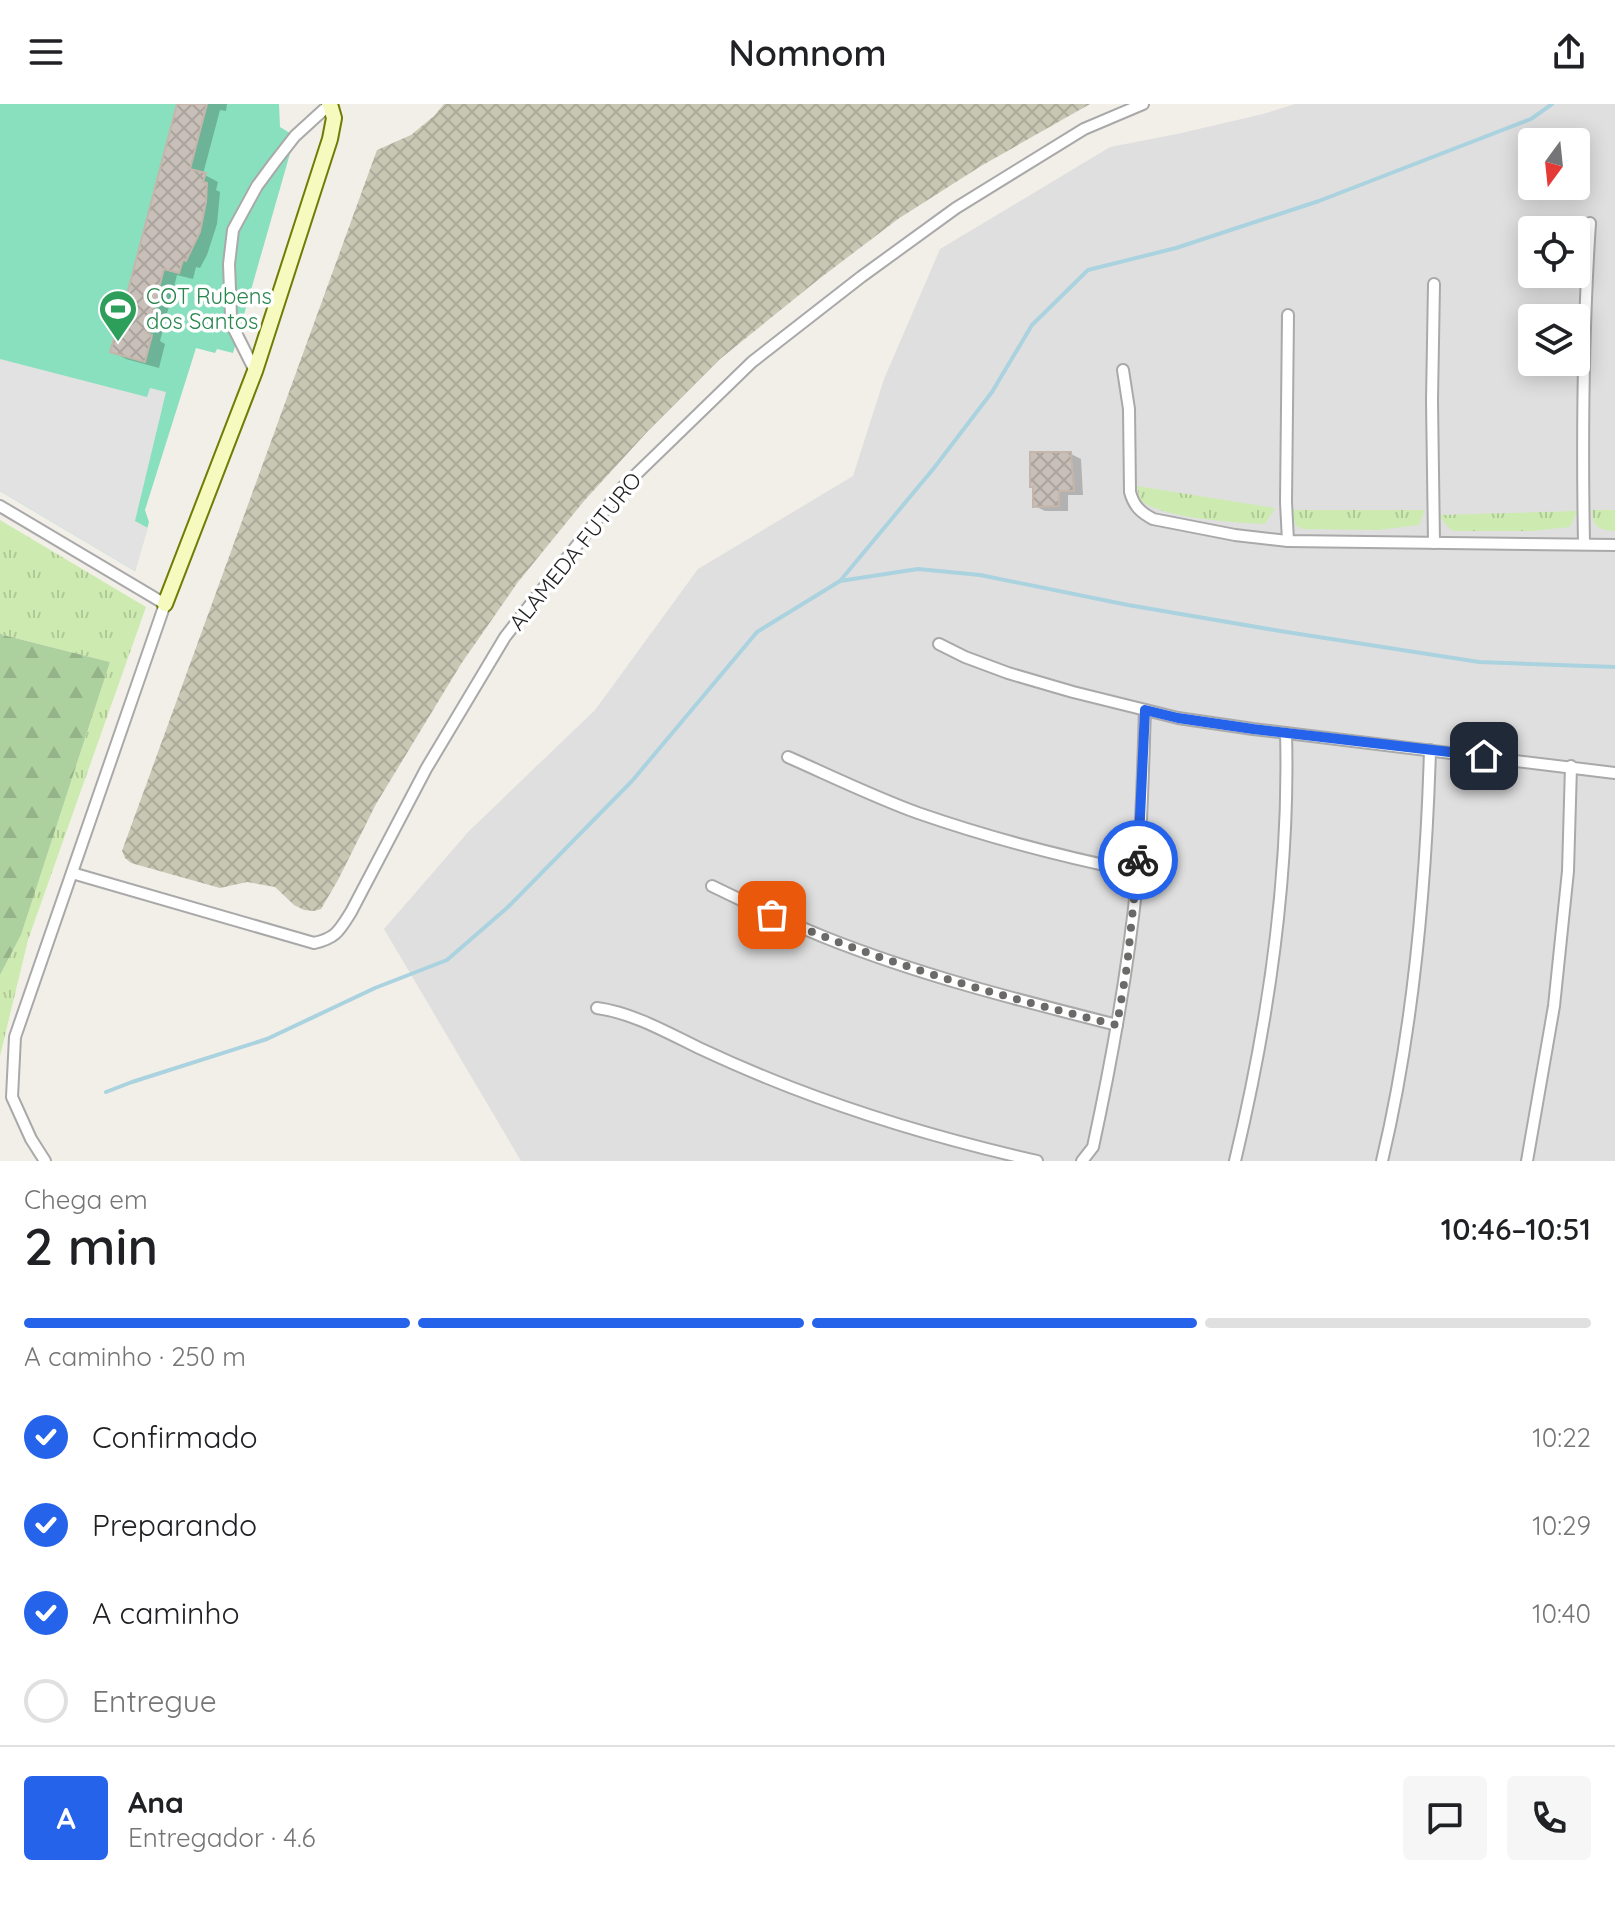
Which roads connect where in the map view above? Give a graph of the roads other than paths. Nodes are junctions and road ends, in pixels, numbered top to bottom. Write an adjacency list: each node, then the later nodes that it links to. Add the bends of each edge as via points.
1 (330, 104): 7 (street, via 330,139); 7 (street, via 288,145 233,230 231,317)
2 (1143, 104): 22 (street, ALAMEDA FUTURO, via 1084,129 956,208 861,277 752,362 622,488 505,637 426,769 351,912 329,940 314,943)
3 (1434, 284): 10 (street)
4 (1586, 288): 11 (street)
5 (1288, 315): 9 (street)
6 (1123, 370): 9 (street, via 1130,492 1141,512 1169,523)
7 (255, 371): 13 (street)
8 (0, 506): 13 (street)
9 (1288, 541): 10 (street)
10 (1434, 543): 11 (street)
11 (1584, 543): 12 (street)
12 (1615, 545)
13 (165, 604): 22 (street)
14 (939, 644): 15 (street, via 1008,673)
15 (1145, 710): 16 (street); 21 (street)
16 (1286, 733): 17 (street); 29 (street, via 1287,784 1271,968)
17 (1430, 750): 19 (street); 30 (street, via 1421,921)
18 (788, 757): 21 (street, via 970,831)
19 (1571, 766): 20 (street); 31 (street, via 1558,976)
20 (1615, 773)
21 (1137, 872): 25 (street)
22 (72, 873): 26 (street, via 15,1037 12,1097)
23 (712, 886): 25 (street, via 887,960)
24 (597, 1008): 27 (street, via 644,1022 866,1115)
25 (1117, 1025): 28 (street, via 1093,1147)
26 (45, 1161)
27 (1037, 1161)
28 (1082, 1161)
29 (1235, 1161)
30 (1382, 1161)
31 (1527, 1161)

